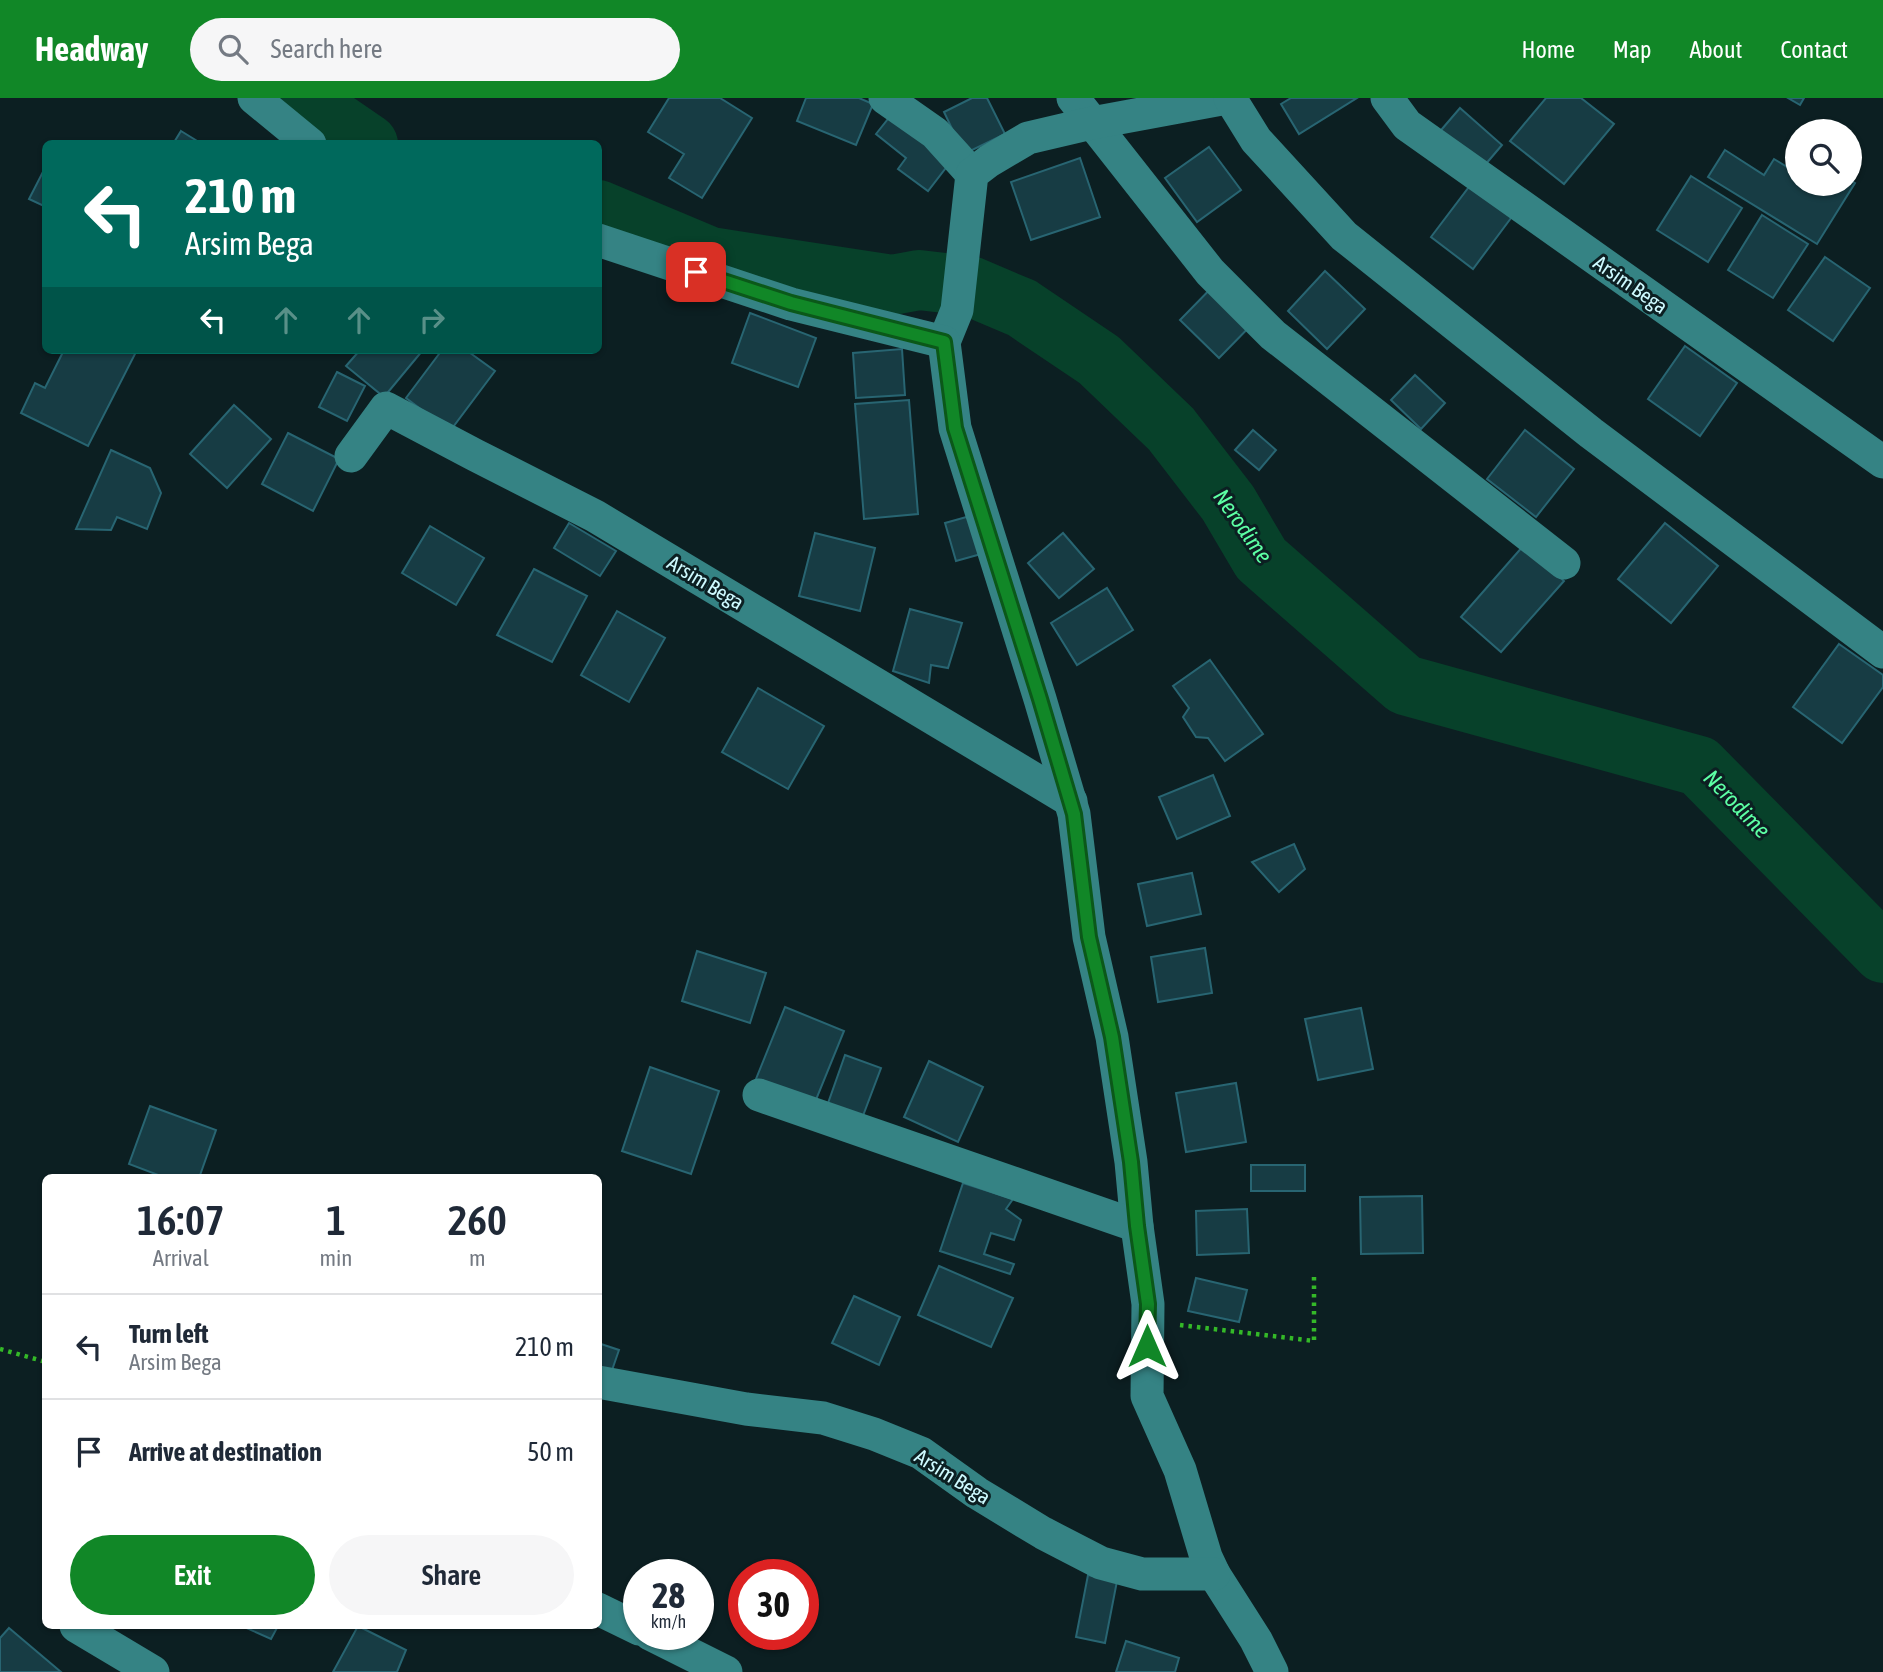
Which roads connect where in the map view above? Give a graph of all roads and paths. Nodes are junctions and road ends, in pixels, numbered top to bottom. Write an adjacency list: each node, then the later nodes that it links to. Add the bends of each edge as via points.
1 (254, 98): 6 (street)
2 (885, 98): 7 (street, via 935,133)
3 (1229, 98): 5 (street); 13 (street, via 1256,140 1344,236 1591,433)
4 (1387, 98): 11 (street, Arsim Bega, via 1408,125)
5 (1083, 111): 7 (street, via 1028,138); 12 (street, via 1210,272 1273,335)
6 (305, 140)
7 (972, 174): 9 (street, via 957,310)
8 (602, 241): 9 (street, via 791,303)
9 (944, 342): 14 (street, via 955,428)
10 (351, 456): 14 (street, Arsim Bega, via 386,408 595,516)
11 (1883, 462)
12 (1564, 563)
13 (1883, 652)
14 (1070, 801): 16 (street, via 1089,937 1112,1037)
15 (758, 1095): 16 (street)
16 (1137, 1226): 18 (street)
17 (1314, 1276): 18 (path, via 1314,1341)
18 (1148, 1322): 22 (street, via 1147,1396 1180,1470)
19 (0, 1349): 20 (path)
20 (42, 1361)
21 (602, 1383): 22 (street, Arsim Bega, via 823,1418 921,1453 977,1493 1101,1563 1142,1574)
22 (1214, 1574): 29 (street)
23 (602, 1611): 24 (street)
24 (623, 1621)
25 (81, 1629): 27 (street)
26 (682, 1650): 28 (street)
27 (153, 1672)
28 (726, 1672)
29 (1272, 1672)

